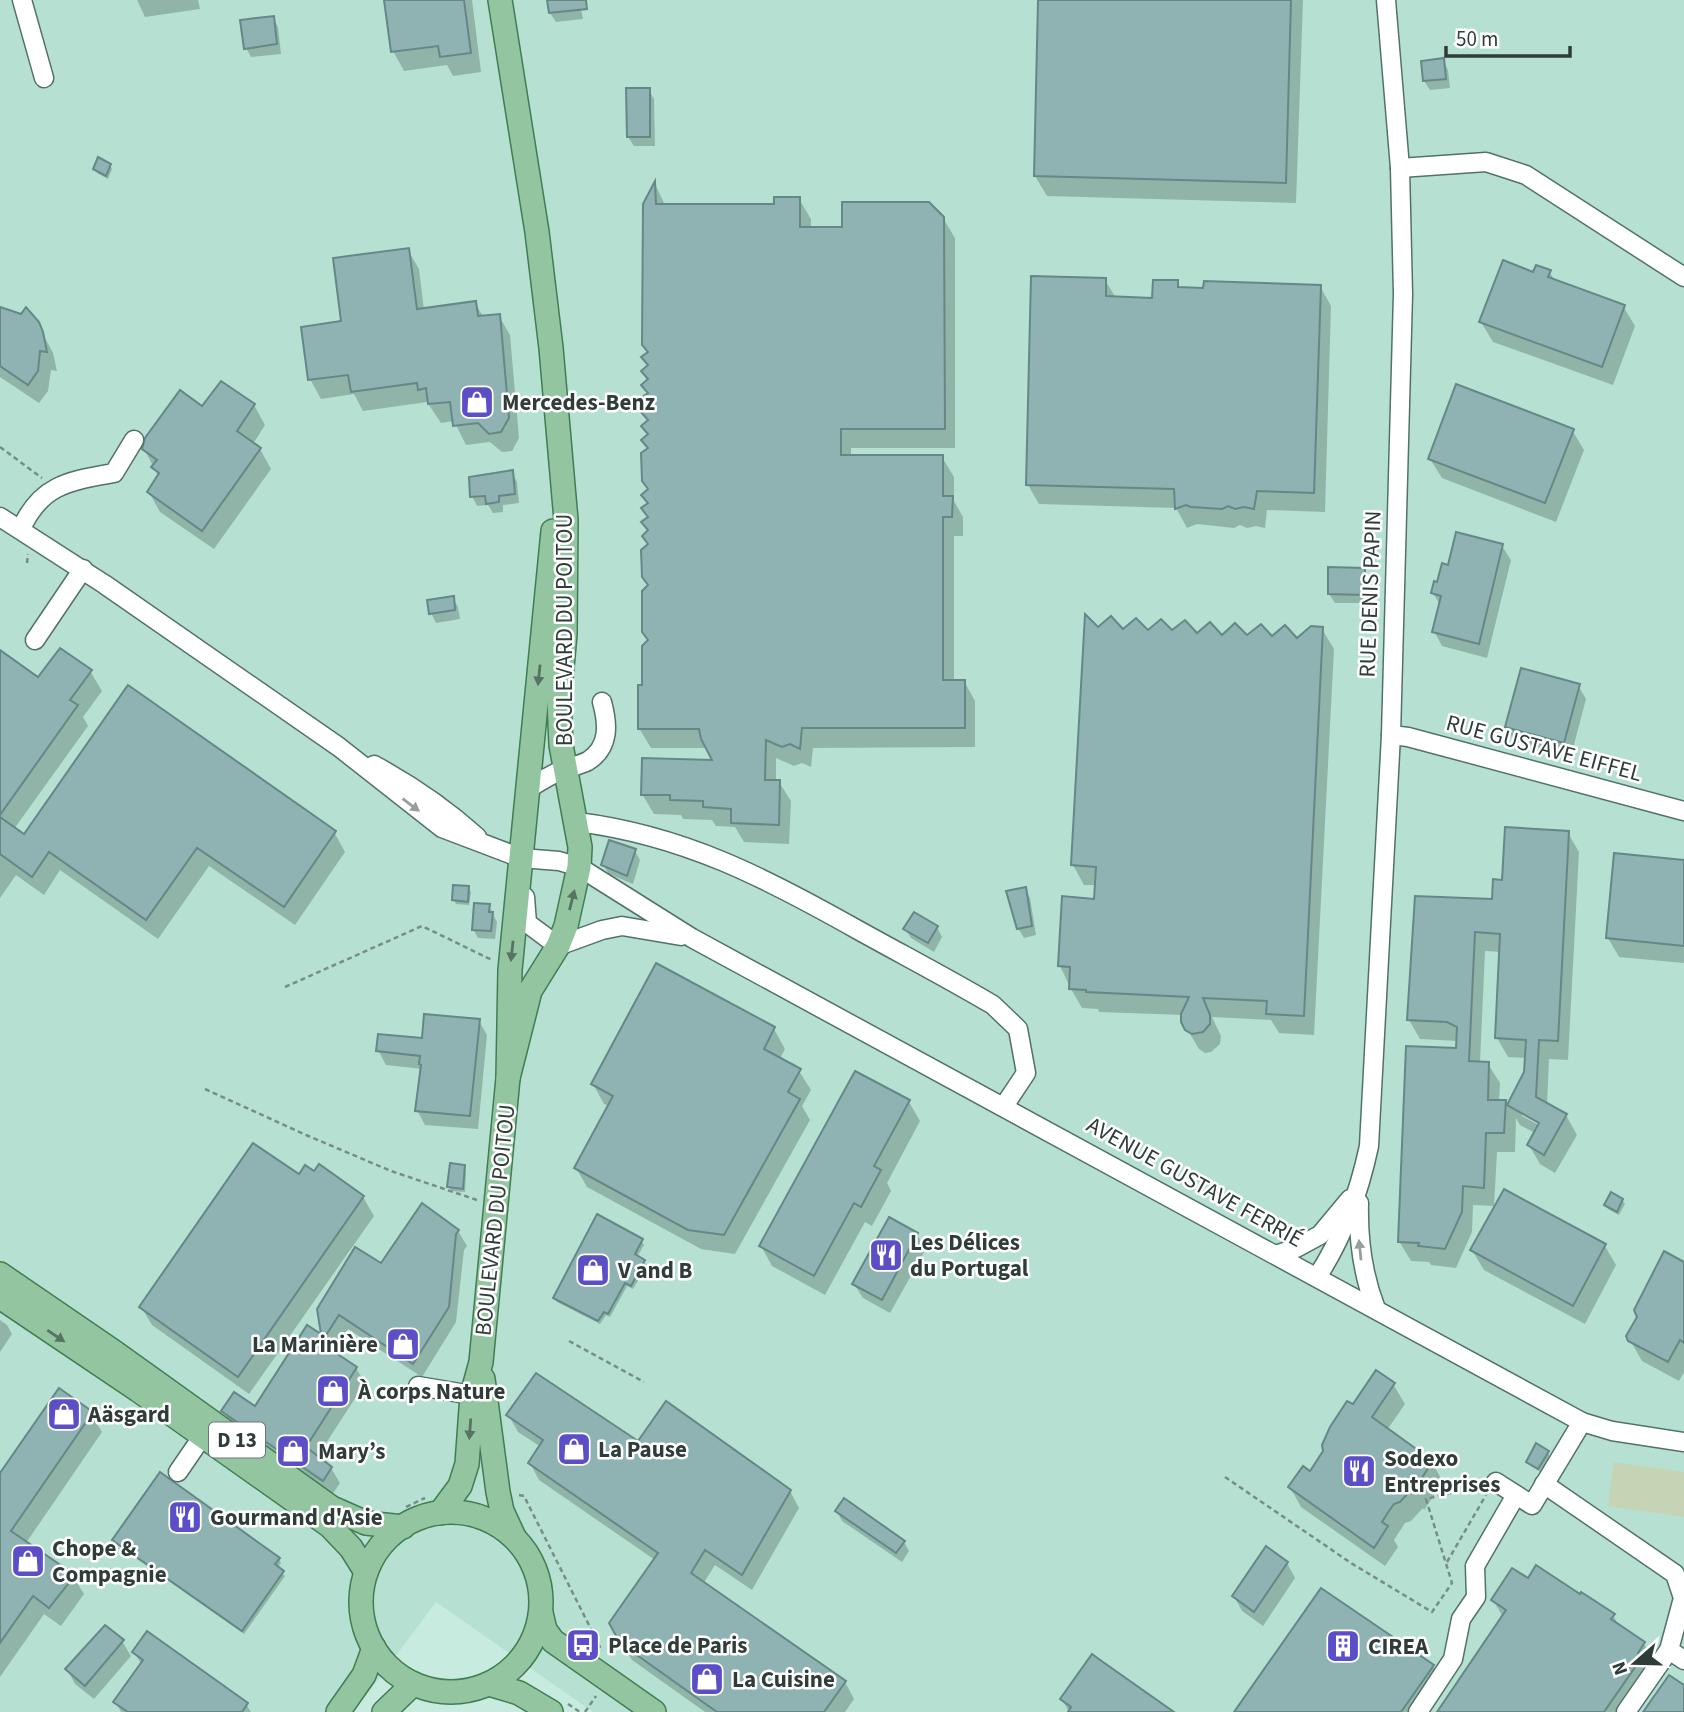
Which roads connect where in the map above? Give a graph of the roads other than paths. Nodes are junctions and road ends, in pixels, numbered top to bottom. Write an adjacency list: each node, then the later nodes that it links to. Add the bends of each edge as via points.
1 (22, 0): 5 (street)
2 (500, 0): 6 (main road, BOULEVARD DU POITOU)
3 (516, 0): 6 (main road, BOULEVARD DU POITOU)
4 (1386, 0): 7 (street, RUE DENIS PAPIN)
5 (44, 78)
6 (521, 125): 10 (main road, BOULEVARD DU POITOU, via 551,348)
7 (1400, 168): 8 (street, via 1486,162 1526,175); 16 (street, RUE DENIS PAPIN, via 1403,294)
8 (1684, 277)
9 (134, 440): 12 (street, via 114,473 69,481 50,492)
10 (560, 461): 17 (main road, BOULEVARD DU POITOU, via 566,520 559,700); 18 (main road, BOULEVARD DU POITOU, one-way to 18)
11 (0, 517): 12 (street)
12 (20, 529): 13 (street)
13 (82, 569): 14 (street); 21 (street, AVENUE GUSTAVE FERRIÉ, via 339,747 453,815 485,844)
14 (35, 640)
15 (602, 702): 17 (street, via 607,723 600,751 587,762)
16 (1391, 735): 19 (street, RUE GUSTAVE EIFFEL); 27 (street, RUE DENIS PAPIN, via 1369,1146)
17 (565, 769): 18 (street); 20 (main road, BOULEVARD DU POITOU)
18 (528, 789): 21 (main road, BOULEVARD DU POITOU)
19 (1684, 811)
20 (577, 822): 22 (main road, BOULEVARD DU POITOU); 26 (street, via 612,826 689,847 774,883 993,1005 1018,1029 1026,1073)
21 (521, 867): 22 (street, AVENUE GUSTAVE FERRIÉ, via 559,860); 24 (street, via 527,923); 25 (main road, BOULEVARD DU POITOU, one-way to 25, via 510,970)
22 (579, 867): 23 (street, AVENUE GUSTAVE FERRIÉ); 24 (main road, BOULEVARD DU POITOU, one-way to 22)
23 (692, 938): 24 (street, AVENUE GUSTAVE FERRIÉ, via 622,926); 26 (street, AVENUE GUSTAVE FERRIÉ)
24 (558, 946): 25 (main road, BOULEVARD DU POITOU, via 530,991)
25 (508, 1078): 33 (main road, BOULEVARD DU POITOU)
26 (1004, 1106): 28 (street, AVENUE GUSTAVE FERRIÉ)
27 (1360, 1189): 28 (street, RUE DENIS PAPIN, via 1320,1235); 30 (street, RUE DENIS PAPIN); 32 (street, RUE DENIS PAPIN, one-way to 27, via 1361,1262)
28 (1276, 1255): 30 (street, AVENUE GUSTAVE FERRIÉ)
29 (0, 1273): 44 (main road, D 13, via 332,1508 366,1523)
30 (1317, 1277): 32 (street, AVENUE GUSTAVE FERRIÉ)
31 (0, 1297): 37 (main road, D 13, one-way to 37)
32 (1376, 1308): 36 (street, AVENUE GUSTAVE FERRIÉ)
33 (481, 1362): 35 (main road, BOULEVARD DU POITOU); 45 (main road, BOULEVARD DU POITOU, via 498,1492)
34 (418, 1386): 35 (street)
35 (472, 1395): 43 (main road, BOULEVARD DU POITOU, one-way to 43, via 467,1464 460,1486)
36 (1582, 1422): 38 (street, AVENUE GUSTAVE FERRIÉ); 41 (street)
37 (202, 1437): 39 (street); 46 (main road, D 13, via 330,1526)
38 (1684, 1442)
39 (178, 1472)
40 (1494, 1483): 42 (street)
41 (1544, 1484): 42 (street, via 1532,1505); 49 (street, via 1675,1574 1683,1598)
42 (1517, 1495): 57 (street, via 1475,1566 1476,1597 1461,1619 1453,1659)
43 (440, 1513): 44 (main road); 45 (main road, via 467,1513 493,1522)
44 (403, 1527): 46 (main road, via 377,1550)
45 (515, 1538): 47 (main road, via 531,1560 540,1586)
46 (366, 1572): 48 (main road, via 364,1624)
47 (541, 1613): 52 (main road, via 532,1642 514,1667); 56 (main road, via 553,1641)
48 (374, 1648): 51 (main road, via 391,1669); 53 (main road, via 363,1675)
49 (1669, 1650): 50 (street); 58 (street)
50 (1684, 1660)
51 (413, 1684): 52 (main road, via 464,1692); 54 (main road)
52 (489, 1684): 55 (main road, via 519,1693)
53 (338, 1712)
54 (384, 1712)
55 (551, 1712)
56 (654, 1712)
57 (1418, 1712)
58 (1626, 1712)

